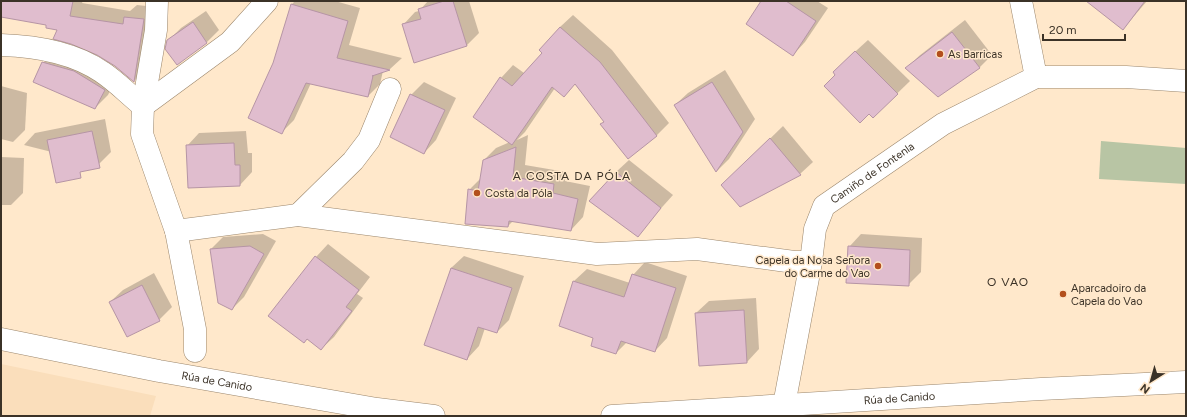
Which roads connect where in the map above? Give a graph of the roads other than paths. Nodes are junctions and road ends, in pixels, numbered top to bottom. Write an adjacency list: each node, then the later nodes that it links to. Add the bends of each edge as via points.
1 (157, 1): 8 (street, via 156,30)
2 (268, 1): 8 (street, via 230,42)
3 (1021, 1): 5 (street)
4 (1, 45): 8 (street, via 44,50 73,57 102,72)
5 (1036, 77): 6 (street, Camiño de Fontenla, via 1126,77); 11 (street, Camiño de Fontenla, via 943,124 824,206 815,229)
6 (1186, 81)
7 (390, 89): 9 (street, via 368,140 353,161)
8 (143, 106): 10 (street, via 142,134)
9 (298, 215): 10 (street); 11 (street, via 597,254 697,249)
10 (176, 231): 13 (street, via 195,329)
11 (811, 262): 15 (street, Camiño de Fontenla)
12 (1, 339): 16 (street, Rúa de Canido, via 167,373 377,409)
13 (194, 351)
14 (1186, 382): 15 (street, Rúa de Canido)
15 (784, 406): 17 (street, Rúa de Canido)
16 (434, 416)
17 (612, 416)

